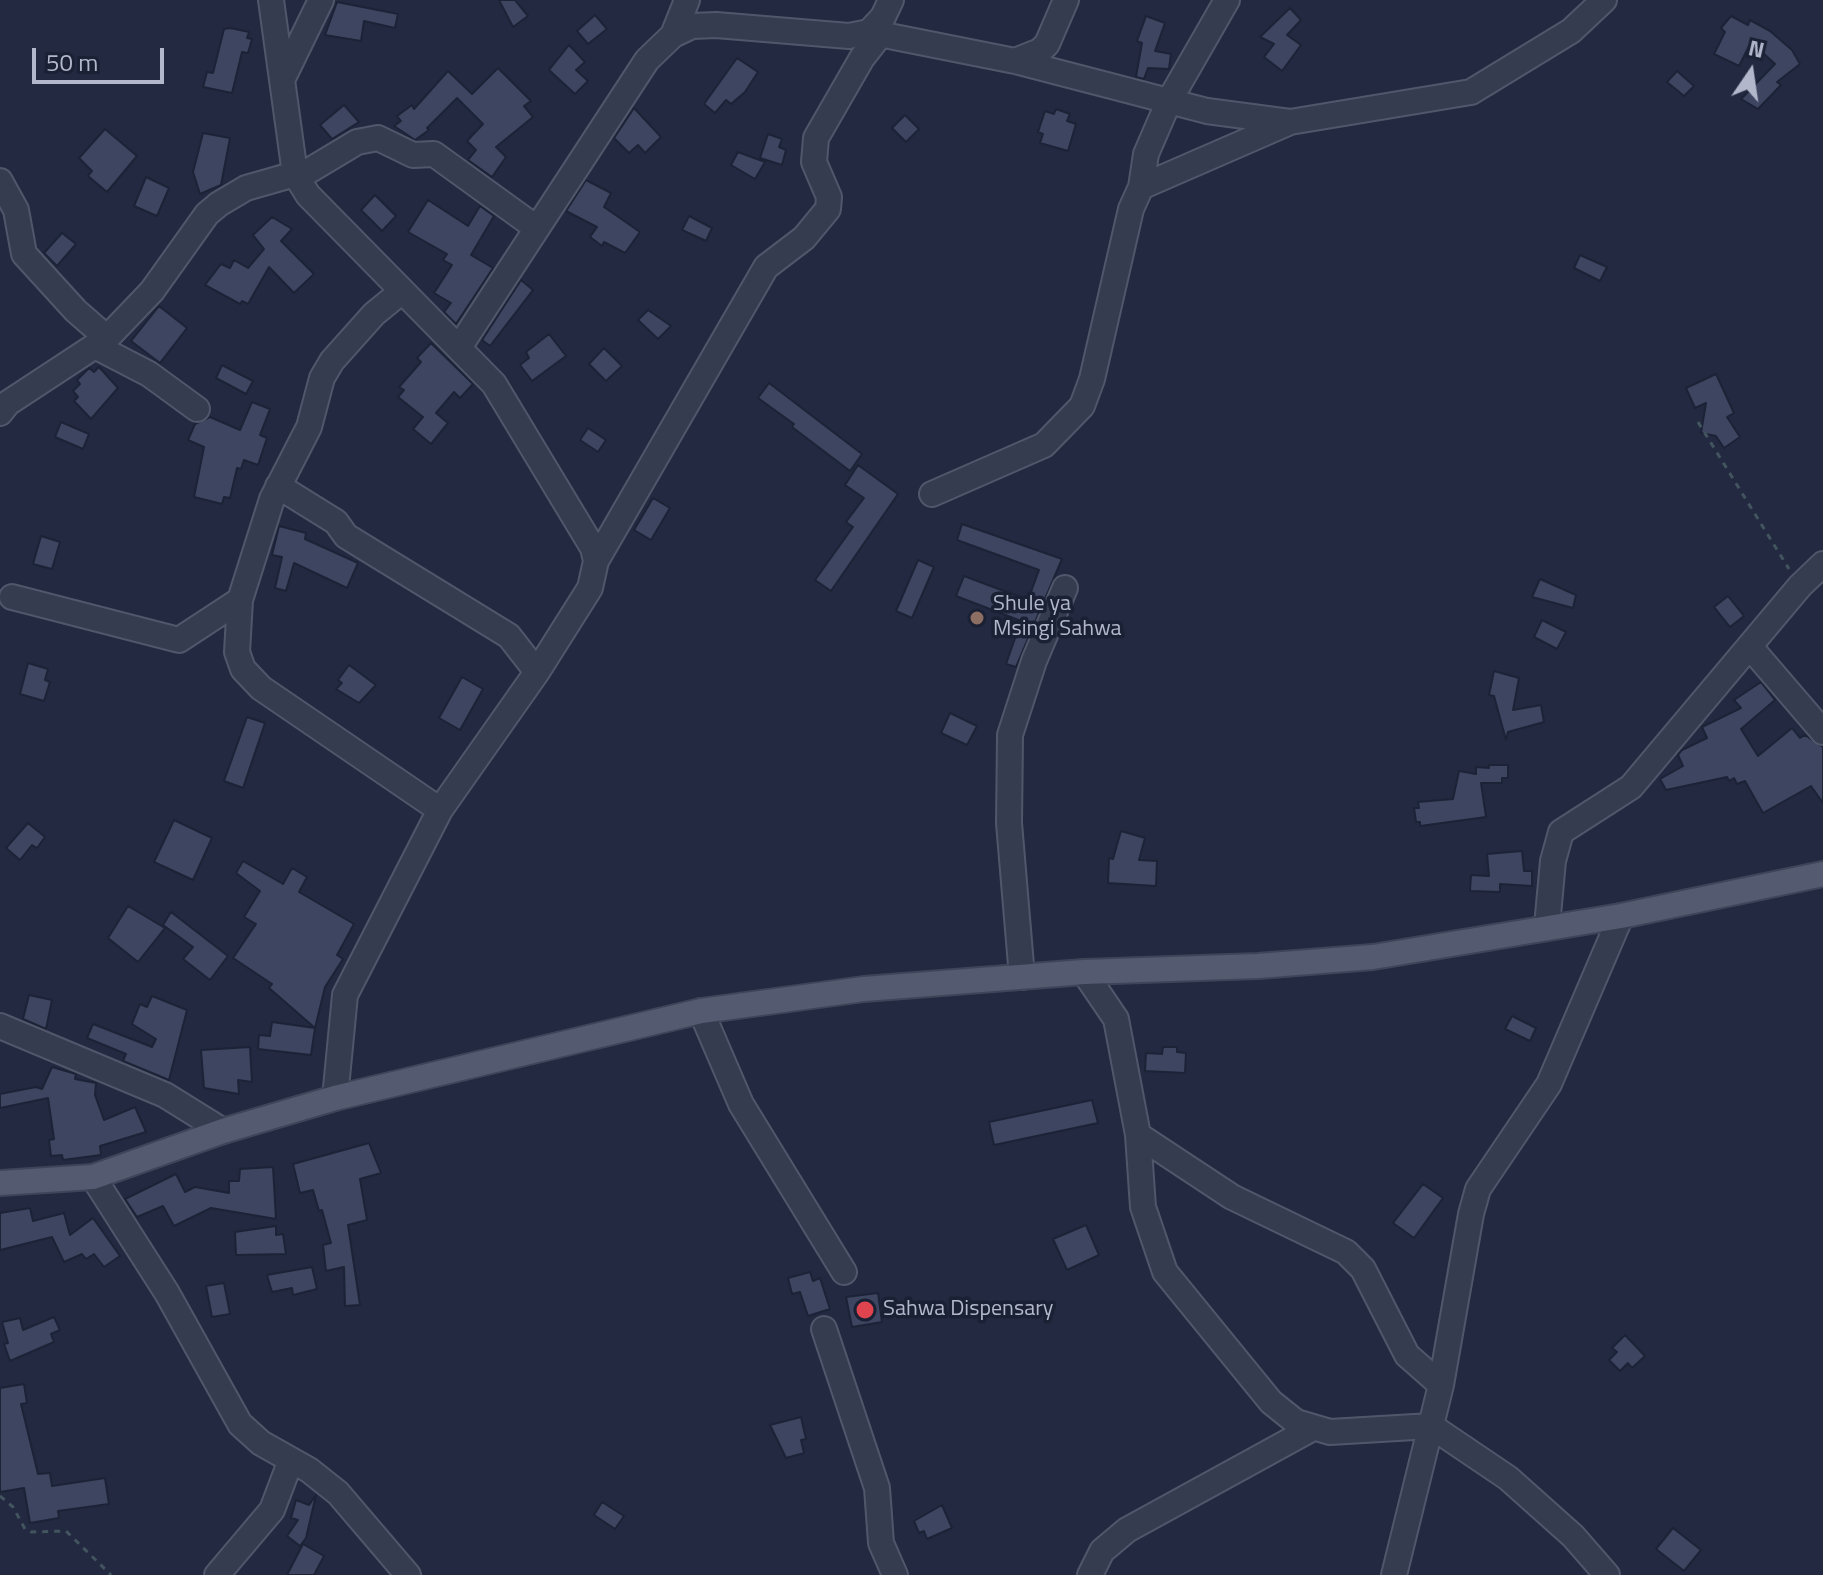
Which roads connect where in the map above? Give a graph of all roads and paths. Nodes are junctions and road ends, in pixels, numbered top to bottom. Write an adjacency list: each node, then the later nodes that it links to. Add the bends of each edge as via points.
1 (271, 0): 11 (street)
2 (321, 0): 11 (street)
3 (687, 0): 9 (street)
4 (891, 0): 8 (street)
5 (1066, 0): 10 (street, via 1047,44)
6 (1227, 0): 12 (street)
7 (1604, 0): 13 (street, via 1571,31 1471,92)
8 (874, 34): 9 (street, via 814,35 716,25 692,26); 10 (street); 26 (street, via 816,138 814,162 829,197 828,209 804,238 766,267)
9 (673, 35): 17 (street, via 647,60)
10 (1015, 61): 12 (street)
11 (283, 78): 14 (street)
12 (1169, 101): 13 (street); 16 (street, via 1146,154)
13 (1290, 122): 16 (street)
14 (296, 176): 17 (street, via 357,142 378,138 413,155 434,154); 18 (street); 19 (street, via 246,188 207,214 167,272)
15 (0, 181): 19 (street, via 16,210 24,254)
16 (1141, 187): 25 (street, via 1082,406 1044,445)
17 (535, 227): 20 (street)
18 (401, 292): 20 (street); 24 (street, via 332,361 309,427)
19 (101, 342): 21 (street); 22 (street)
20 (460, 346): 26 (street, via 494,384)
21 (197, 409)
22 (0, 413)
23 (1698, 422): 28 (path)
24 (278, 486): 31 (street); 33 (street, via 336,522 346,536 509,636)
25 (932, 494)
26 (596, 561): 33 (street, via 590,588)
27 (1823, 564): 28 (street)
28 (1800, 586): 32 (street)
29 (1065, 588): 40 (street, via 1010,735 1009,823)
30 (12, 597): 31 (street, via 179,640)
31 (240, 600): 35 (street, via 237,652 243,669 261,688)
32 (1751, 648): 34 (street); 38 (street, via 1631,787 1561,832)
33 (537, 672): 35 (street)
34 (1823, 732)
35 (440, 810): 43 (street, via 345,995)
36 (1823, 874): 37 (main road)
37 (1621, 916): 38 (main road); 50 (street, via 1549,1084 1478,1189)
38 (1547, 926): 39 (main road, via 1373,957)
39 (1084, 972): 40 (main road); 45 (street, via 1116,1019)
40 (1022, 977): 41 (main road, via 864,989)
41 (701, 1011): 43 (main road); 48 (street, via 741,1104)
42 (0, 1026): 44 (street, via 165,1095)
43 (335, 1098): 44 (main road)
44 (223, 1131): 46 (main road)
45 (1138, 1135): 50 (street, via 1232,1197 1346,1252 1363,1269 1407,1355); 52 (street, via 1143,1207 1165,1272 1271,1402)
46 (93, 1177): 47 (main road); 53 (street, via 167,1293 229,1409 261,1443)
47 (0, 1183)
48 (844, 1272)
49 (824, 1329): 58 (street, via 877,1488 881,1543)
50 (1441, 1385): 51 (street)
51 (1431, 1426): 52 (street, via 1330,1432); 60 (street); 61 (street, via 1508,1478 1573,1536)
52 (1313, 1428): 59 (street, via 1127,1530 1102,1551)
53 (291, 1460): 56 (street, via 272,1510); 57 (street, via 338,1493)
54 (0, 1496): 55 (path, via 25,1529 66,1531)
55 (111, 1575)
56 (217, 1575)
57 (408, 1575)
58 (895, 1575)
59 (1090, 1575)
60 (1394, 1575)
61 (1607, 1575)

